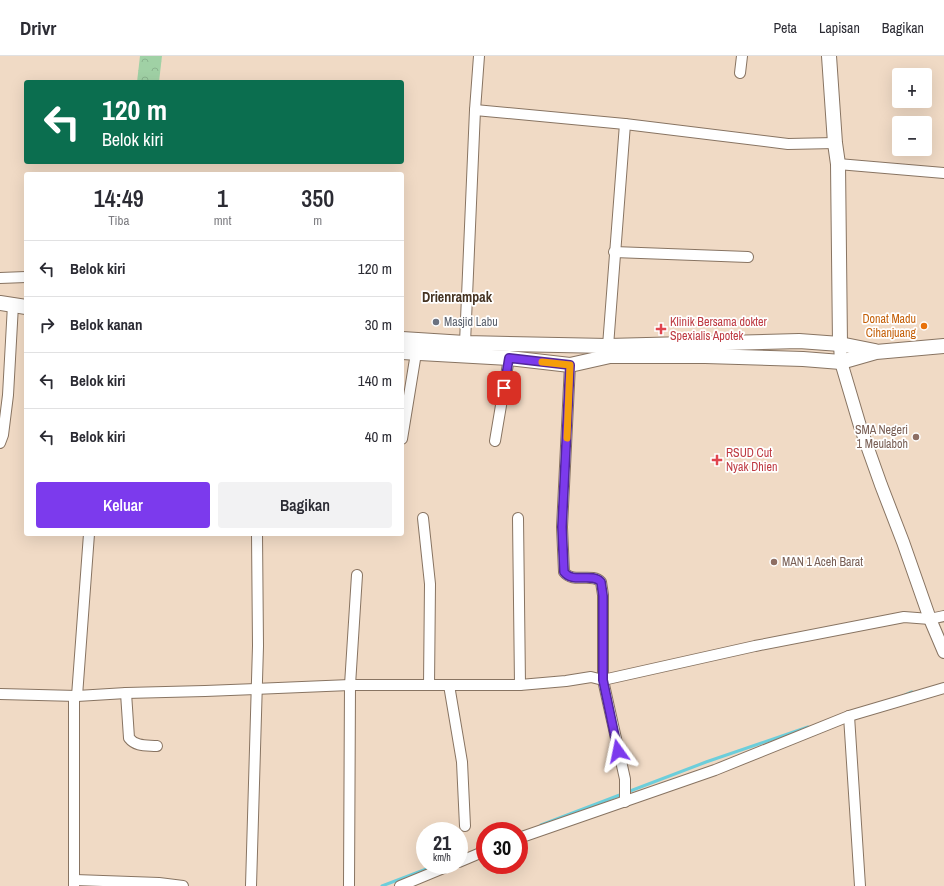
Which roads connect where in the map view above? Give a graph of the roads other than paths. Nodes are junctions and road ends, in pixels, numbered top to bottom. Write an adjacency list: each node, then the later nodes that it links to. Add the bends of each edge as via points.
1 (479, 56): 5 (street)
2 (742, 56): 4 (street)
3 (829, 56): 7 (highway)
4 (740, 73)
5 (475, 110): 6 (street); 17 (street)
6 (625, 124): 7 (street, via 788,144); 10 (street)
7 (835, 143): 8 (highway)
8 (838, 164): 9 (street); 18 (highway)
9 (944, 173)
10 (614, 252): 11 (street); 19 (street)
11 (748, 257)
12 (24, 277): 13 (street)
13 (0, 278)
14 (0, 296): 15 (highway)
15 (16, 304): 28 (street, via 8,394)
16 (404, 339): 17 (highway)
17 (465, 342): 19 (highway)
18 (840, 344): 19 (highway, via 799,341); 22 (highway); 24 (main road)
19 (608, 346)
20 (944, 346): 22 (highway)
21 (409, 352): 23 (highway); 26 (street)
22 (876, 352): 24 (highway)
23 (509, 358): 25 (highway); 27 (street)
24 (841, 362): 25 (highway, via 705,356 610,356); 35 (main road, via 860,426)
25 (570, 365): 37 (street, via 562,527 564,572 571,577 597,579 601,582)
26 (404, 414)
27 (495, 441)
28 (0, 443)
29 (423, 518): 39 (street, via 430,584)
30 (518, 518): 41 (street)
31 (89, 536): 46 (street)
32 (257, 536): 43 (street)
33 (357, 575): 38 (street)
34 (944, 616): 35 (street)
35 (930, 620): 36 (main road); 37 (street, via 904,617 755,646)
36 (944, 652)
37 (603, 680): 41 (street, via 591,677 566,682); 49 (street, via 625,784)
38 (350, 685): 39 (street); 43 (street); 56 (street)
39 (429, 685): 40 (street)
40 (449, 685): 41 (street); 50 (street, via 462,762)
41 (520, 685)
42 (944, 688): 47 (street)
43 (257, 689): 44 (street); 55 (street)
44 (126, 693): 46 (street); 48 (street, via 129,738 137,745)
45 (0, 694): 46 (street)
46 (76, 696): 53 (street)
47 (849, 716): 49 (street, via 752,756); 58 (street)
48 (157, 746)
49 (626, 802): 51 (street)
50 (465, 822)
51 (528, 835)
52 (429, 874): 57 (street)
53 (75, 883): 54 (street, via 159,883)
54 (183, 886)
55 (251, 886)
56 (349, 886)
57 (400, 886)
58 (860, 886)

